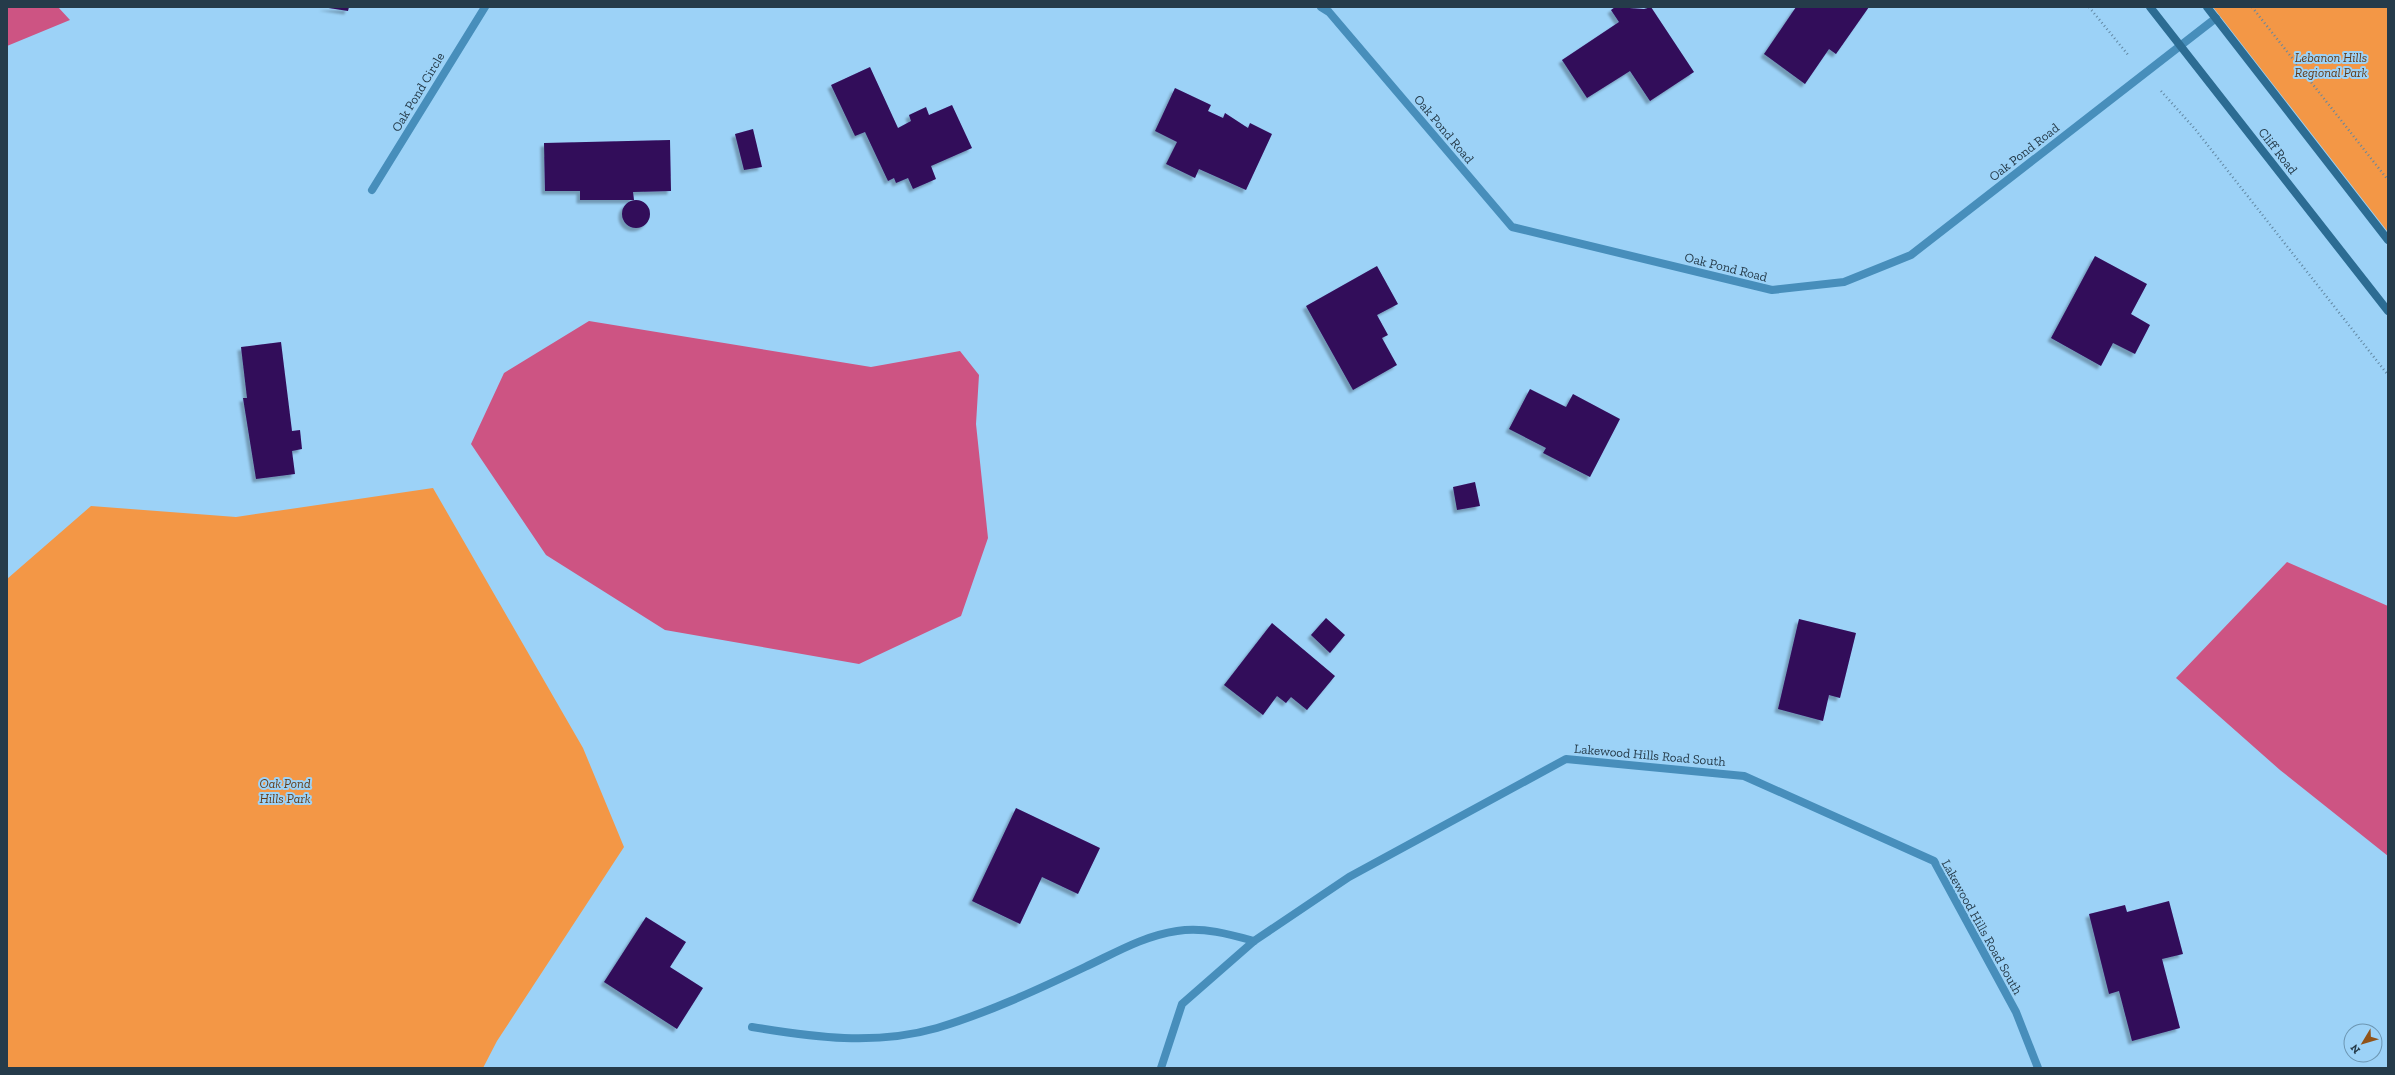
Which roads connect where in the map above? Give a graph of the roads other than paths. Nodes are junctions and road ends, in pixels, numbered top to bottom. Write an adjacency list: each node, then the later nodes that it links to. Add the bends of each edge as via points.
1 (485, 7): 7 (street, Oak Pond Circle)
2 (1321, 7): 6 (street, Oak Pond Road, via 1329,12 1512,227 1772,290 1844,282 1911,255)
3 (2150, 7): 6 (main road, Cliff Road)
4 (2207, 7): 5 (main road)
5 (2216, 18): 6 (street, Oak Pond Road); 8 (main road)
6 (2180, 46): 9 (main road, Cliff Road)
7 (372, 190)
8 (2388, 240)
9 (2388, 311)
10 (1254, 941): 11 (street, via 1216,930 1178,931 1136,942 999,1005 929,1029 870,1039 819,1038); 12 (street, Lakewood Hills Road South, via 1182,1004); 13 (street, Lakewood Hills Road South, via 1349,877 1566,759 1744,776 1934,861 2016,1012)
11 (752, 1027)
12 (1161, 1068)
13 (2038, 1068)

